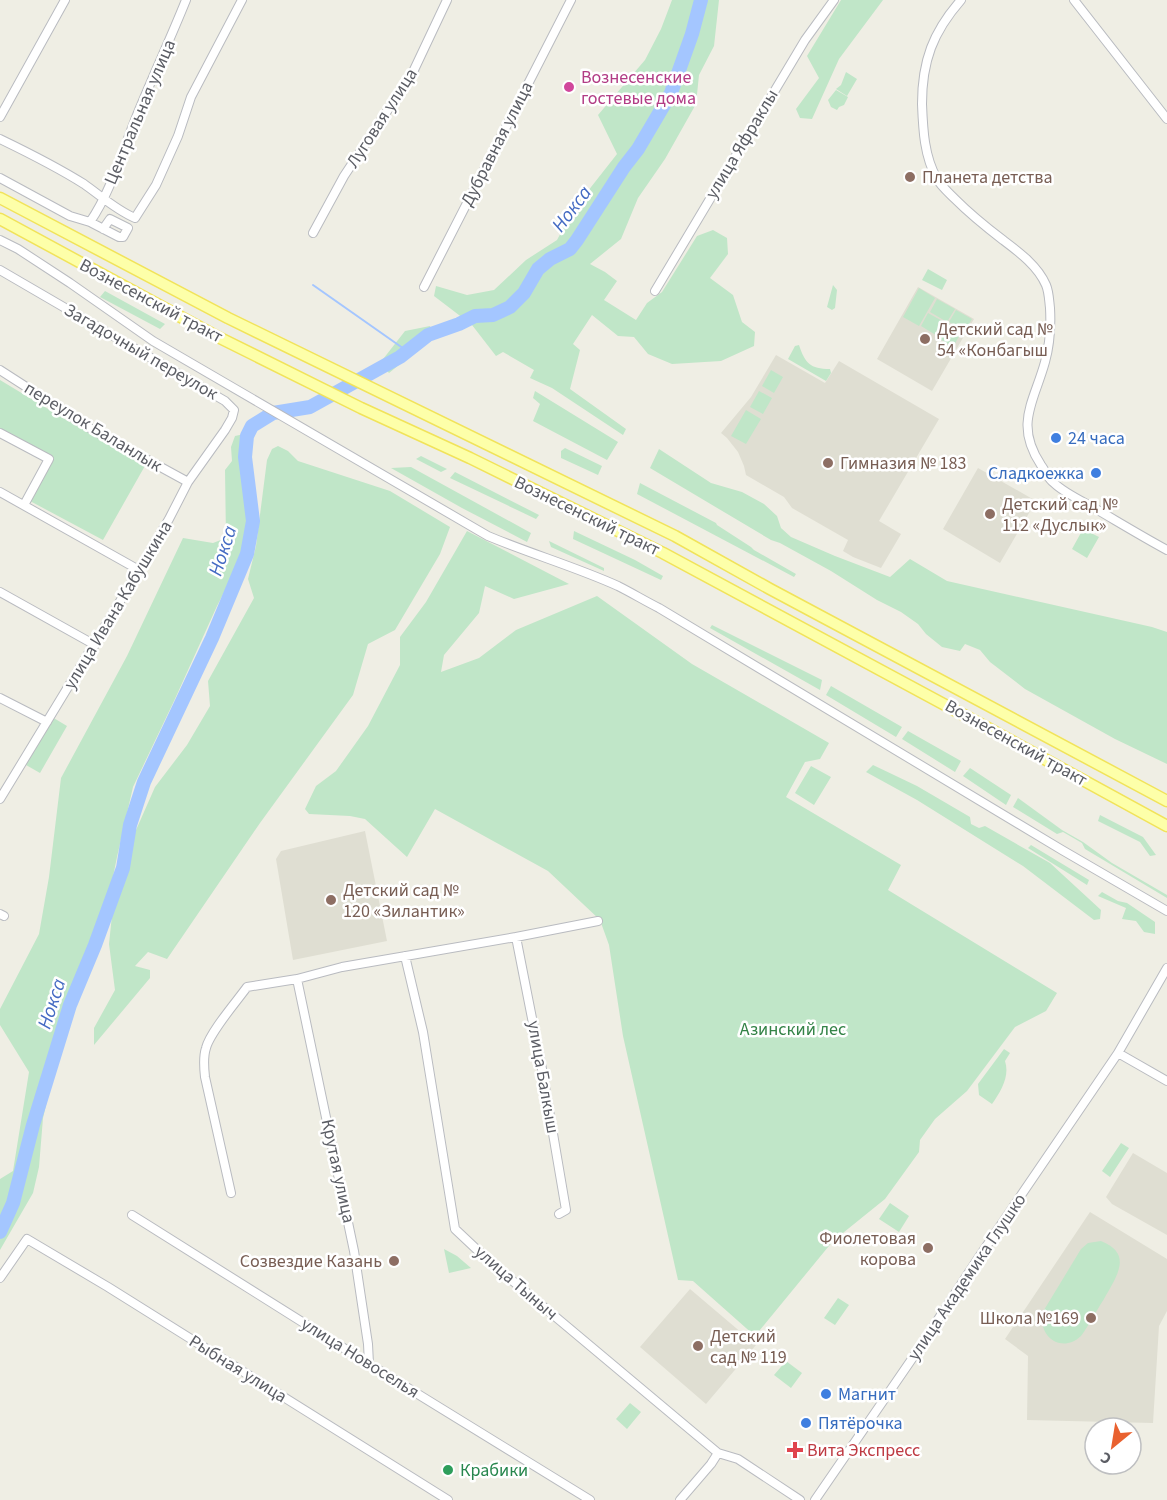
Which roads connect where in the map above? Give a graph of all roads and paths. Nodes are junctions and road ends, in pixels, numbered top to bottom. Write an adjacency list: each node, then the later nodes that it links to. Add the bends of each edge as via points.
1 (65, 0): 9 (street)
2 (186, 0): 14 (street, Центральная улица)
3 (242, 0): 14 (street, via 191,97 156,185 135,218)
4 (447, 0): 18 (street, Луговая улица, via 412,72)
5 (571, 0): 21 (street, Дубравная улица)
6 (834, 0): 22 (street, улица Яфраклы, via 799,50)
7 (961, 0): 29 (street, via 935,37 928,56 923,77 924,142 941,185 1020,253 1043,277 1048,289 1052,327 1029,409 1030,444 1053,483)
8 (1074, 0): 10 (street)
9 (0, 117)
10 (1167, 119)
11 (0, 139): 14 (street, via 46,162)
12 (0, 178): 16 (street, via 70,216)
13 (0, 198): 36 (main road, Вознесенский тракт, via 228,318 675,536)
14 (103, 199): 16 (street, Центральная улица)
15 (0, 219): 37 (main road, Вознесенский тракт, via 216,336 663,553)
16 (90, 222): 17 (street)
17 (103, 229)
18 (313, 233)
19 (0, 240): 38 (street, via 153,341 488,536 582,571 659,608)
20 (0, 270): 24 (street, Загадочный переулок, via 225,401)
21 (424, 287)
22 (655, 291)
23 (0, 370): 26 (street, переулок Баланлык, via 93,430)
24 (234, 410): 26 (street, улица Ивана Кабушкина, via 225,430)
25 (0, 433): 28 (street, via 49,459)
26 (188, 482): 30 (street, улица Ивана Кабушкина)
27 (0, 492): 28 (street)
28 (24, 505): 30 (street)
29 (1167, 550)
30 (139, 570): 32 (street, улица Ивана Кабушкина)
31 (0, 592): 32 (street)
32 (95, 645): 34 (street, улица Ивана Кабушкина)
33 (0, 698): 34 (street)
34 (47, 722): 35 (street, улица Ивана Кабушкина)
35 (0, 800)
36 (1167, 801)
37 (1167, 826)
38 (1167, 911)
39 (598, 921): 40 (street)
40 (516, 937): 41 (street); 47 (street, улица Балкыш, via 566,1210)
41 (405, 956): 43 (street); 51 (street, улица Тыныч, via 423,1032 455,1229)
42 (1167, 968): 44 (street, улица Академика Глушко)
43 (297, 979): 46 (street, via 247,987 206,1046 205,1077); 50 (street, Крутая улица, via 354,1251)
44 (1118, 1053): 45 (street); 56 (street, улица Академика Глушко)
45 (1167, 1082)
46 (231, 1193)
47 (559, 1214)
48 (132, 1215): 50 (street, улица Новоселья)
49 (0, 1278): 52 (street, Рыбная улица, via 27,1239)
50 (369, 1364): 53 (street, улица Новоселья)
51 (718, 1453): 54 (street); 55 (street, улица Тыныч, via 738,1459)
52 (448, 1500)
53 (590, 1500)
54 (680, 1500)
55 (800, 1500)
56 (815, 1500)

